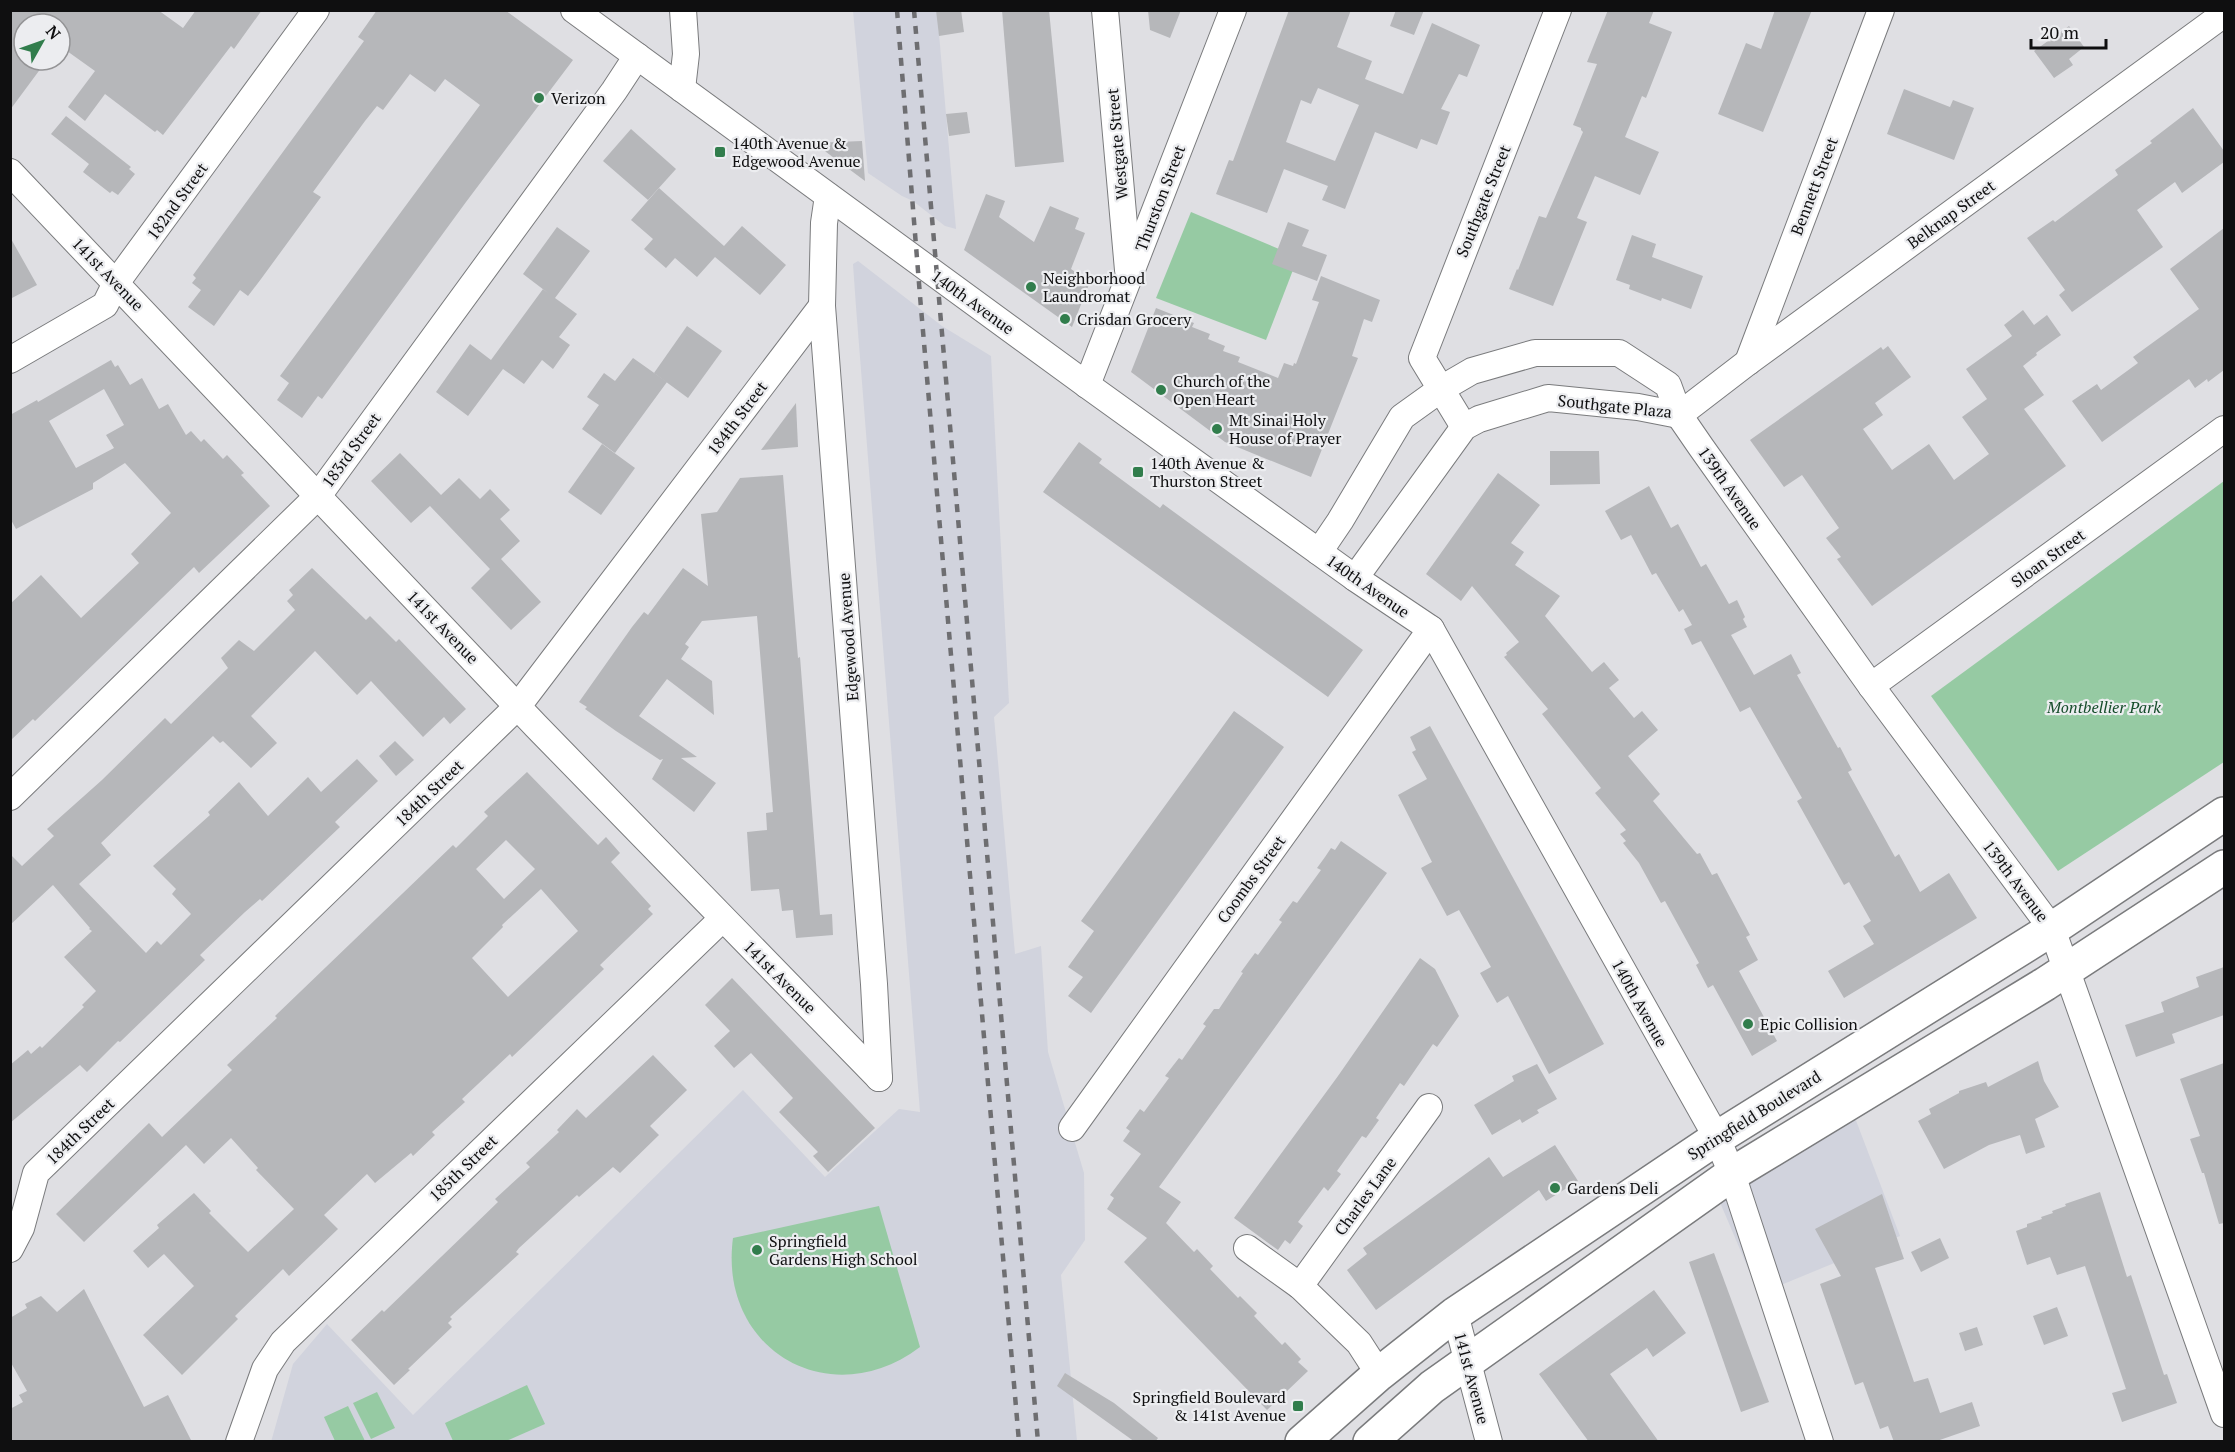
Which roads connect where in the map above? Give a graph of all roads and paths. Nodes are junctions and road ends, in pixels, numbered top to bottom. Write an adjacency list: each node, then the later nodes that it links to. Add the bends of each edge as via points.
1 (316, 10): 14 (street, 182nd Street)
2 (574, 10): 9 (street, 140th Avenue)
3 (683, 10): 10 (street, via 686,54)
4 (1105, 10): 13 (street, Westgate Street)
5 (1233, 10): 13 (street, Thurston Street)
6 (1558, 10): 19 (street, Southgate Street, via 1422,358)
7 (1881, 10): 17 (street, Bennett Street)
8 (2224, 14): 17 (street, Belknap Street)
9 (637, 56): 10 (street, 140th Avenue); 23 (street, 183rd Street)
10 (682, 89): 12 (street, 140th Avenue)
11 (10, 172): 14 (street, 141st Avenue)
12 (828, 196): 15 (street, Edgewood Avenue); 18 (street, 140th Avenue)
13 (1129, 277): 18 (street, Thurston Street)
14 (116, 282): 16 (street, 182nd Street, via 105,305); 23 (street, 141st Avenue)
15 (822, 306): 28 (street, 184th Street); 35 (street, Edgewood Avenue)
16 (10, 360)
17 (1748, 362): 20 (street, Belknap Street)
18 (1087, 385): 24 (street, 140th Avenue)
19 (1441, 389): 20 (street, Southgate Plaza, via 1472,371 1535,353 1619,353 1668,385); 21 (street, Southgate Street); 24 (street, via 1402,417)
20 (1679, 415): 21 (street, Southgate Plaza, via 1548,398); 27 (street, 139th Avenue)
21 (1464, 427): 25 (street)
22 (2224, 429): 27 (street, Sloan Street)
23 (318, 496): 28 (street, 141st Avenue); 29 (street, 183rd Street)
24 (1319, 552): 25 (street, 140th Avenue)
25 (1355, 578): 26 (street, 140th Avenue)
26 (1431, 629): 37 (street, Coombs Street); 38 (street, 140th Avenue)
27 (1871, 686): 33 (street, 139th Avenue)
28 (518, 706): 32 (street, 141st Avenue); 41 (street, 184th Street, via 36,1173 21,1228)
29 (10, 797)
30 (2224, 814): 33 (main road, Springfield Boulevard)
31 (2224, 867): 34 (main road)
32 (722, 919): 35 (street, 141st Avenue); 47 (street, 185th Street, via 283,1342 265,1369)
33 (2052, 930): 34 (street, 139th Avenue); 38 (main road, Springfield Boulevard)
34 (2066, 971): 39 (main road); 46 (street, 139th Avenue)
35 (879, 1078)
36 (1430, 1107): 42 (street, Charles Lane)
37 (1072, 1128)
38 (1717, 1138): 39 (street, 140th Avenue); 43 (main road, Springfield Boulevard)
39 (1732, 1174): 44 (main road); 51 (street, 140th Avenue)
40 (1247, 1248): 42 (street)
41 (10, 1249)
42 (1300, 1286): 45 (street, via 1359,1343)
43 (1455, 1314): 44 (street, 141st Avenue); 45 (main road, Springfield Boulevard)
44 (1468, 1363): 49 (main road, via 1432,1387); 50 (street, 141st Avenue)
45 (1379, 1374): 48 (main road, Springfield Boulevard)
46 (2224, 1414)
47 (239, 1442)
48 (1302, 1442)
49 (1370, 1442)
50 (1489, 1442)
51 (1820, 1442)

